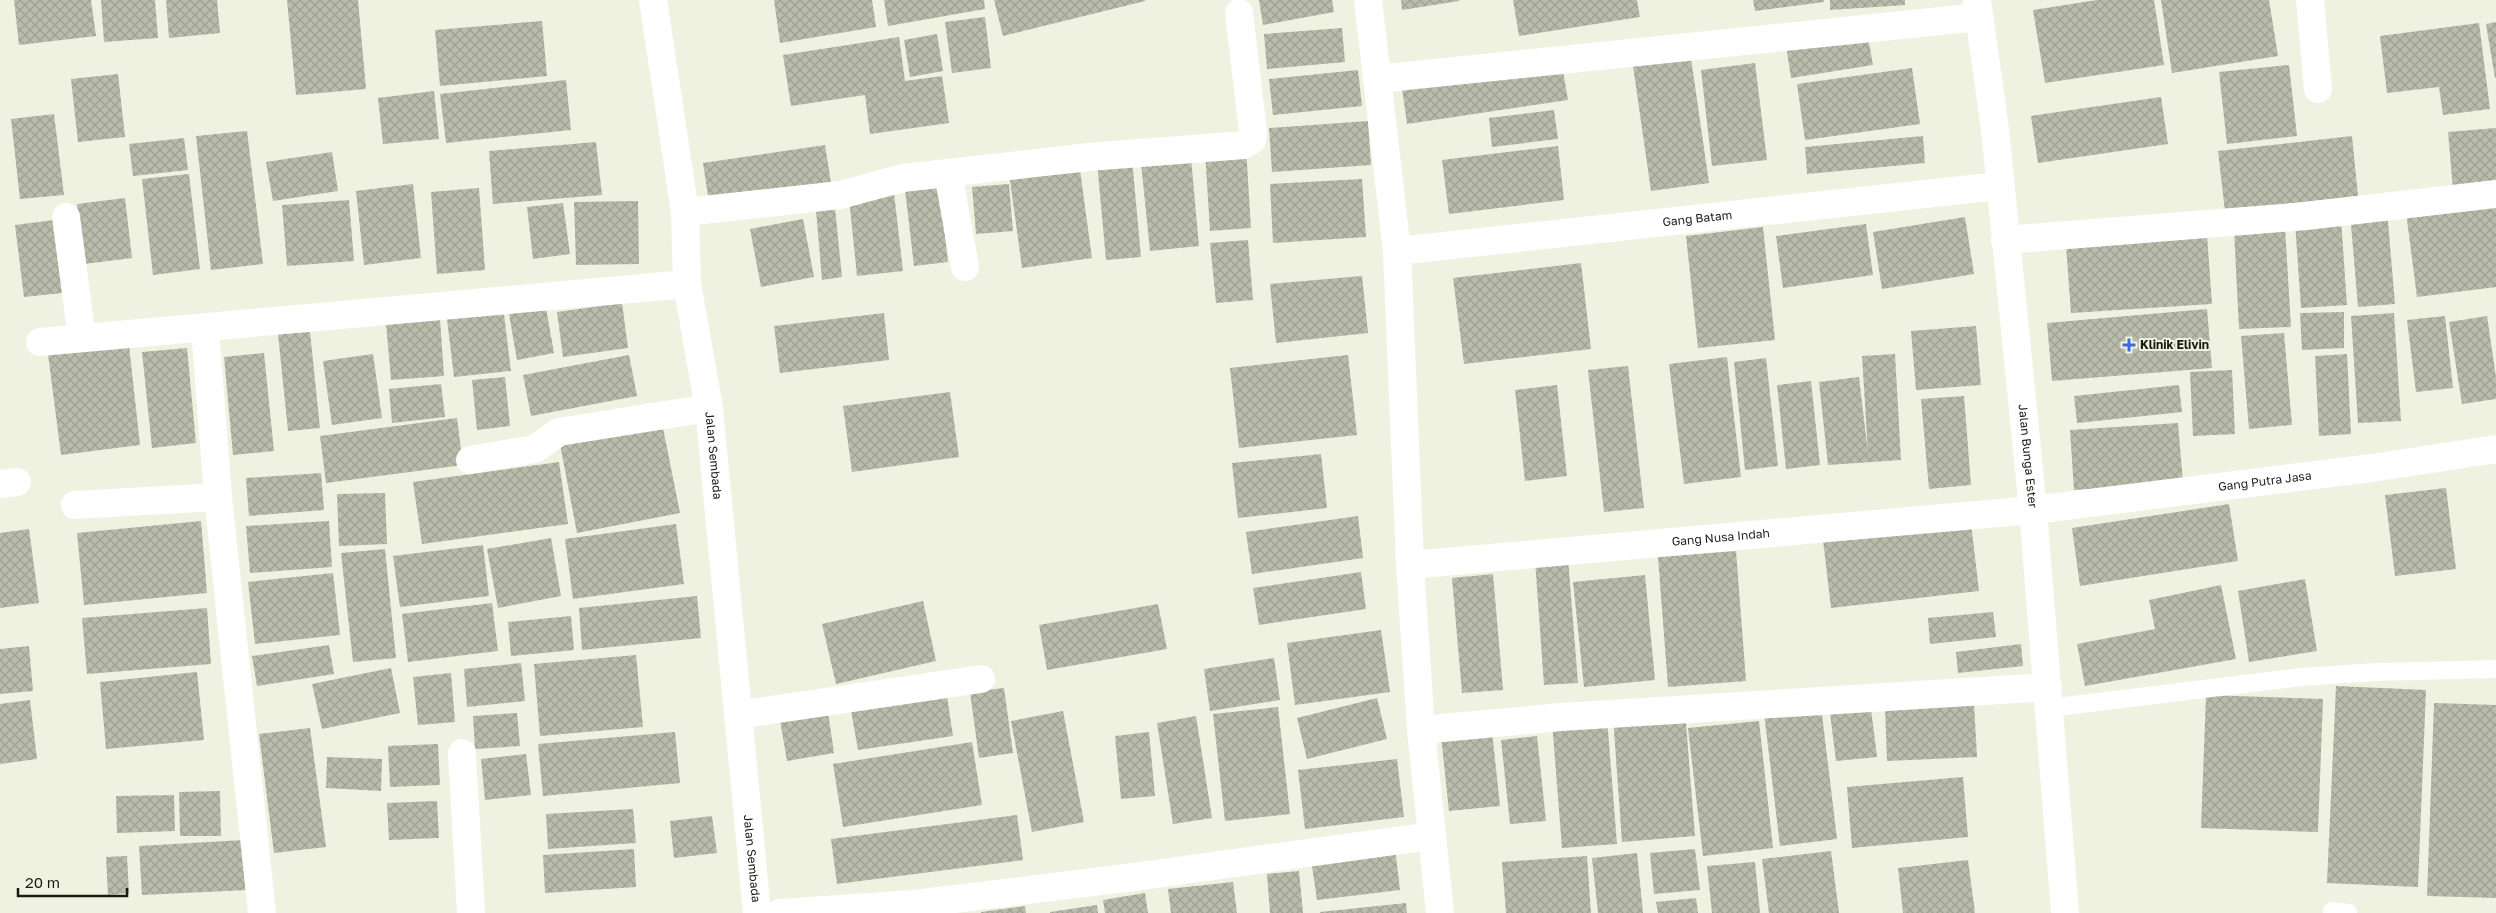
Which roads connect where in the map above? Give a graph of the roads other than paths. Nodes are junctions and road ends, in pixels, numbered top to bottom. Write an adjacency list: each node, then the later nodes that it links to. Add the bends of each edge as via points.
1 (653, 0): 11 (street, Jalan Sembada)
2 (1368, 0): 6 (street)
3 (2310, 0): 7 (street)
4 (1978, 8): 6 (street); 9 (street, Jalan Bunga Ester, via 1995,129)
5 (1239, 13): 8 (street, via 1252,124 1252,140 1248,144)
6 (1377, 79): 14 (street)
7 (2318, 89)
8 (948, 173): 11 (street, via 903,178 840,194); 15 (street)
9 (1999, 186): 13 (street, Jalan Bunga Ester); 14 (street, Gang Batam)
10 (2496, 194): 13 (street, via 2306,216)
11 (685, 212): 16 (street, Jalan Sembada)
12 (66, 217): 18 (street)
13 (2005, 240): 25 (street, Jalan Bunga Ester)
14 (1397, 251): 26 (street)
15 (964, 267)
16 (687, 284): 17 (street); 20 (street, Jalan Sembada)
17 (205, 329): 18 (street); 23 (street)
18 (82, 338): 19 (street)
19 (40, 342)
20 (709, 408): 22 (street, via 559,432 535,449); 30 (street, Jalan Sembada)
21 (2496, 449): 25 (street, Gang Putra Jasa, via 2372,468)
22 (470, 460)
23 (218, 497): 24 (street); 34 (street)
24 (75, 505)
25 (2032, 510): 26 (street, Gang Nusa Indah); 29 (street, Jalan Bunga Ester)
26 (1410, 565): 31 (street)
27 (2496, 668): 29 (lane, via 2377,672)
28 (981, 679): 30 (street)
29 (2048, 697): 31 (street, via 1561,717); 39 (street, Jalan Bunga Ester)
30 (738, 715): 36 (street, Jalan Sembada)
31 (1421, 730): 33 (street)
32 (462, 753): 35 (street)
33 (1431, 836): 37 (street, via 924,903); 38 (street)
34 (262, 913)
35 (471, 913)
36 (757, 913)
37 (780, 913)
38 (1440, 913)
39 (2065, 913)

